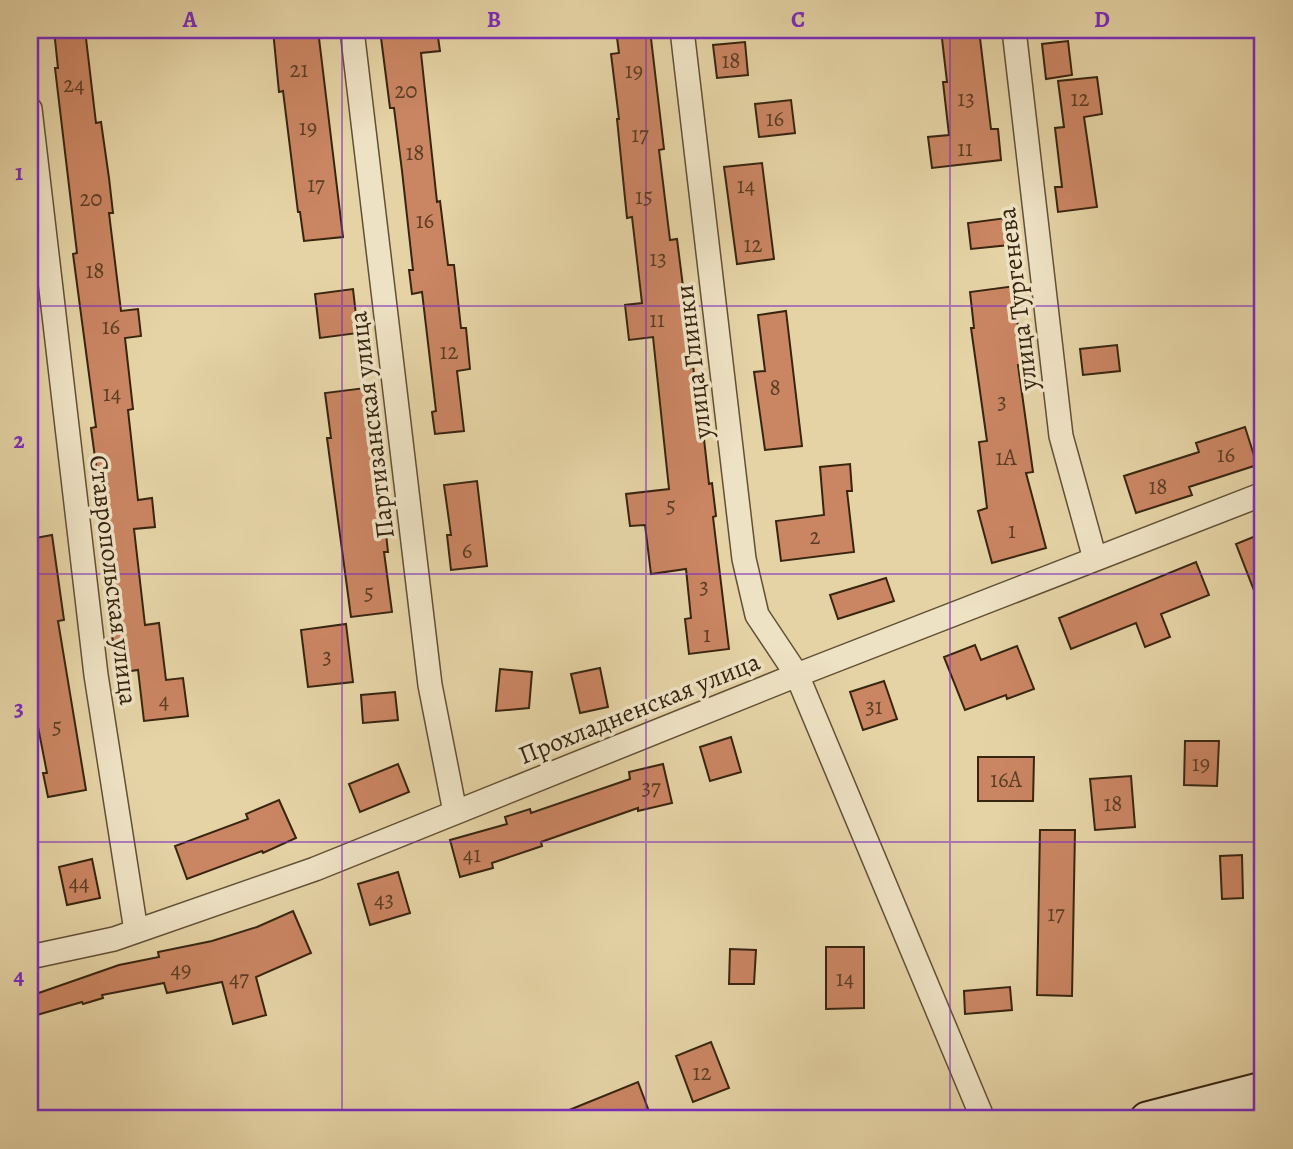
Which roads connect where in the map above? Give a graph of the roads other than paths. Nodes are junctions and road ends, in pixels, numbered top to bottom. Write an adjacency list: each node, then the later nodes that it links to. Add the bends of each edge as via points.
1 (352, 30): 8 (street, Партизанская улица, via 430,685)
2 (682, 30): 7 (street, улица Глинки, via 744,559 757,615)
3 (1013, 30): 6 (street, улица Тургенева, via 1061,436)
4 (30, 110): 9 (street, Ставропольская улица, via 96,675)
5 (1263, 494): 6 (street, Прохладненская улица)
6 (1095, 559): 7 (street, Прохладненская улица)
7 (797, 675): 8 (street, Прохладненская улица); 12 (street, улица Глинки)
8 (455, 812): 9 (street, Прохладненская улица, via 315,869)
9 (136, 931): 10 (street, Прохладненская улица)
10 (30, 957)
11 (1263, 1089): 13 (main road)
12 (984, 1119)
13 (1147, 1119)

